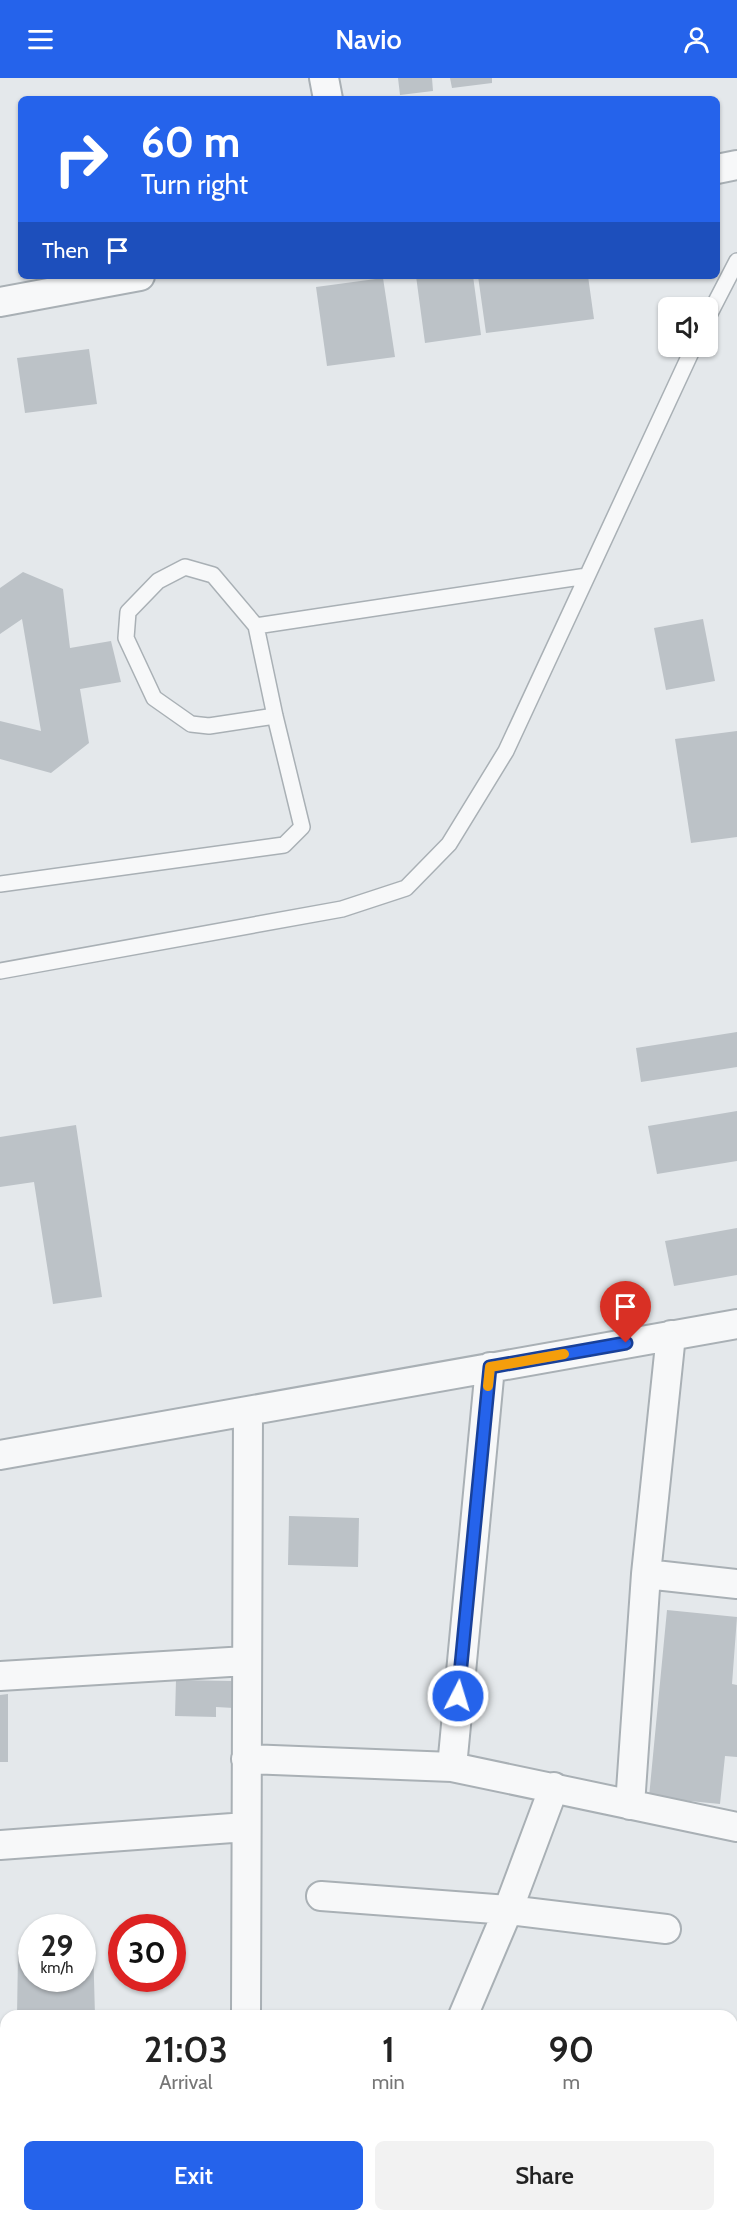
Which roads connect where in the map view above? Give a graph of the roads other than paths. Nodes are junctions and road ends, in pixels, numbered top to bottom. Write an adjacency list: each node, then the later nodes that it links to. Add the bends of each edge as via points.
1 (324, 78): 2 (street)
2 (327, 96)
3 (737, 165): 4 (street)
4 (720, 168)
5 (737, 261): 7 (lane)
6 (124, 279): 8 (street)
7 (718, 298)
8 (0, 302)
9 (689, 357): 10 (lane)
10 (587, 576): 11 (lane); 14 (lane, via 506,752 449,844 405,888 342,909)
11 (256, 626): 12 (lane); 12 (lane, via 213,575 185,567 158,581 128,612 126,638 154,698 191,724 208,726)
12 (275, 716): 13 (lane, via 302,827 284,845)
13 (0, 884)
14 (0, 971)
15 (737, 1324): 16 (street)
16 (671, 1335): 17 (street); 20 (street)
17 (490, 1367): 18 (street); 25 (street)
18 (248, 1411): 19 (street); 22 (street)
19 (0, 1455)
20 (646, 1574): 21 (street); 27 (street)
21 (737, 1584)
22 (246, 1661): 23 (street); 24 (street)
23 (0, 1676)
24 (246, 1759): 25 (street); 28 (street)
25 (452, 1767): 26 (street)
26 (554, 1787): 27 (street); 32 (street)
27 (630, 1805): 29 (street)
28 (246, 1827): 30 (street); 34 (street)
29 (737, 1827)
30 (0, 1845)
31 (321, 1896): 32 (street)
32 (508, 1910): 33 (street); 35 (street)
33 (666, 1929)
34 (246, 2010)
35 (466, 2010)

